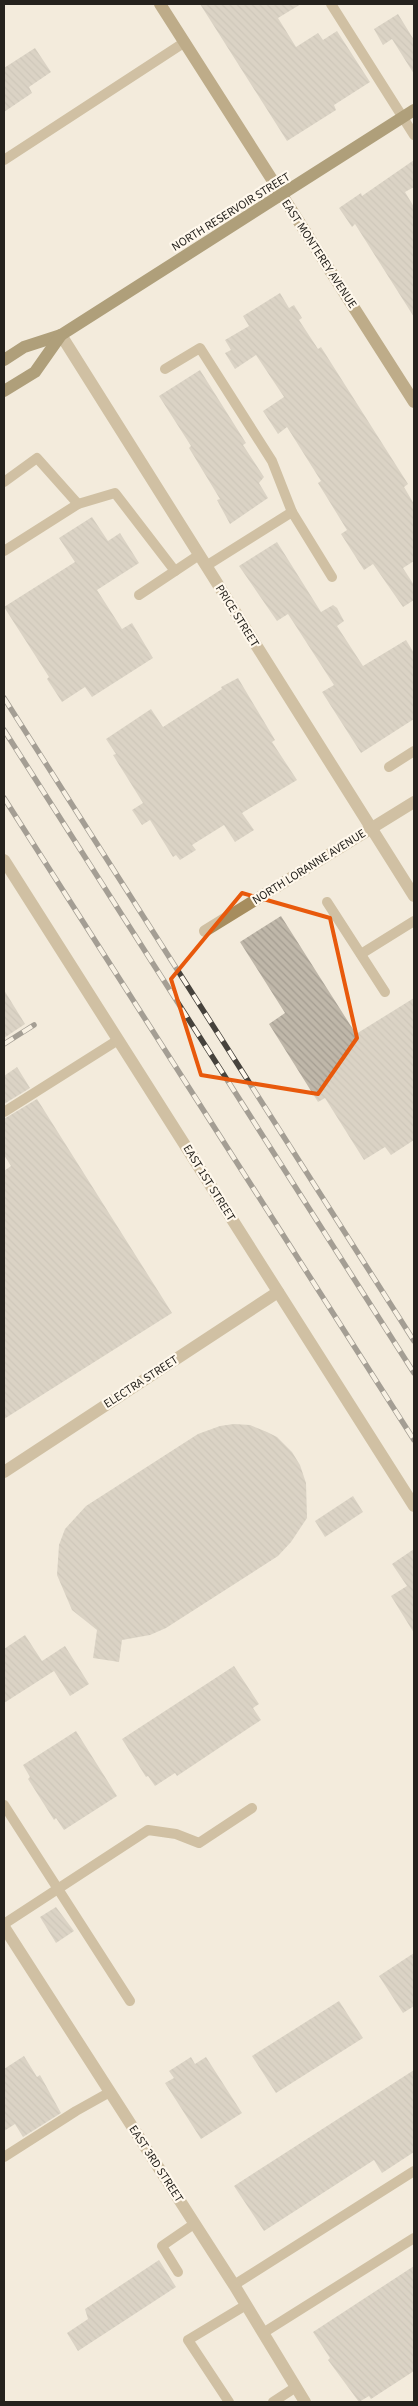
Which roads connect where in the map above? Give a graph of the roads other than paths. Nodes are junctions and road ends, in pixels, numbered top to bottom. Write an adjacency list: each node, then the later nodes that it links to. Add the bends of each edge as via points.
1 (160, 4): 3 (street, EAST MONTEREY AVENUE)
2 (331, 4): 5 (lane)
3 (185, 42): 7 (lane); 8 (street, EAST MONTEREY AVENUE)
4 (414, 110): 5 (main road, NORTH RESERVOIR STREET)
5 (403, 117): 6 (lane); 8 (main road, NORTH RESERVOIR STREET)
6 (414, 135)
7 (4, 160)
8 (282, 196): 9 (main road, NORTH RESERVOIR STREET); 13 (street, EAST MONTEREY AVENUE)
9 (61, 335): 10 (main road, NORTH RESERVOIR STREET, via 24,347); 12 (main road, NORTH RESERVOIR STREET, via 35,372); 18 (street, PRICE STREET)
10 (4, 360)
11 (165, 369): 16 (lane, via 200,348 272,461)
12 (4, 392)
13 (414, 402)
14 (4, 482): 15 (lane, via 37,458)
15 (78, 504): 17 (lane); 20 (lane, via 115,493)
16 (292, 512): 19 (lane); 21 (lane)
17 (4, 551)
18 (199, 555): 19 (street, PRICE STREET); 20 (lane)
19 (206, 566): 26 (street, PRICE STREET)
20 (175, 571): 22 (lane)
21 (332, 577)
22 (139, 595)
23 (414, 751): 24 (lane)
24 (389, 767)
25 (414, 802): 26 (street, NORTH LORANNE AVENUE)
26 (371, 828): 28 (street, PRICE STREET); 31 (street, NORTH LORANNE AVENUE)
27 (4, 860): 34 (street, EAST 1ST STREET)
28 (414, 896)
29 (327, 902): 32 (lane)
30 (414, 921): 32 (lane)
31 (205, 931)
32 (361, 954): 33 (lane)
33 (385, 992)
34 (118, 1040): 35 (lane); 36 (street, EAST 1ST STREET)
35 (4, 1112)
36 (278, 1292): 37 (street, ELECTRA STREET); 38 (street, EAST 1ST STREET)
37 (4, 1472)
38 (414, 1506)
39 (4, 1805): 41 (lane)
40 (252, 1808): 41 (lane, via 199,1843 176,1834 148,1830)
41 (58, 1888): 42 (lane); 43 (lane)
42 (4, 1926): 44 (street, EAST 3RD STREET)
43 (130, 2001)
44 (110, 2092): 45 (lane); 47 (street, EAST 3RD STREET)
45 (4, 2156)
46 (414, 2171): 50 (lane)
47 (194, 2224): 49 (lane, via 162,2246); 50 (street, EAST 3RD STREET)
48 (414, 2238): 52 (lane)
49 (178, 2272)
50 (234, 2285): 51 (street, EAST 3RD STREET)
51 (246, 2305): 52 (street, EAST 3RD STREET); 54 (lane, via 188,2340)
52 (263, 2333): 53 (street, EAST 3RD STREET)
53 (296, 2387): 55 (lane); 56 (street, EAST 3RD STREET)
54 (229, 2402)
55 (273, 2402)
56 (305, 2402)

